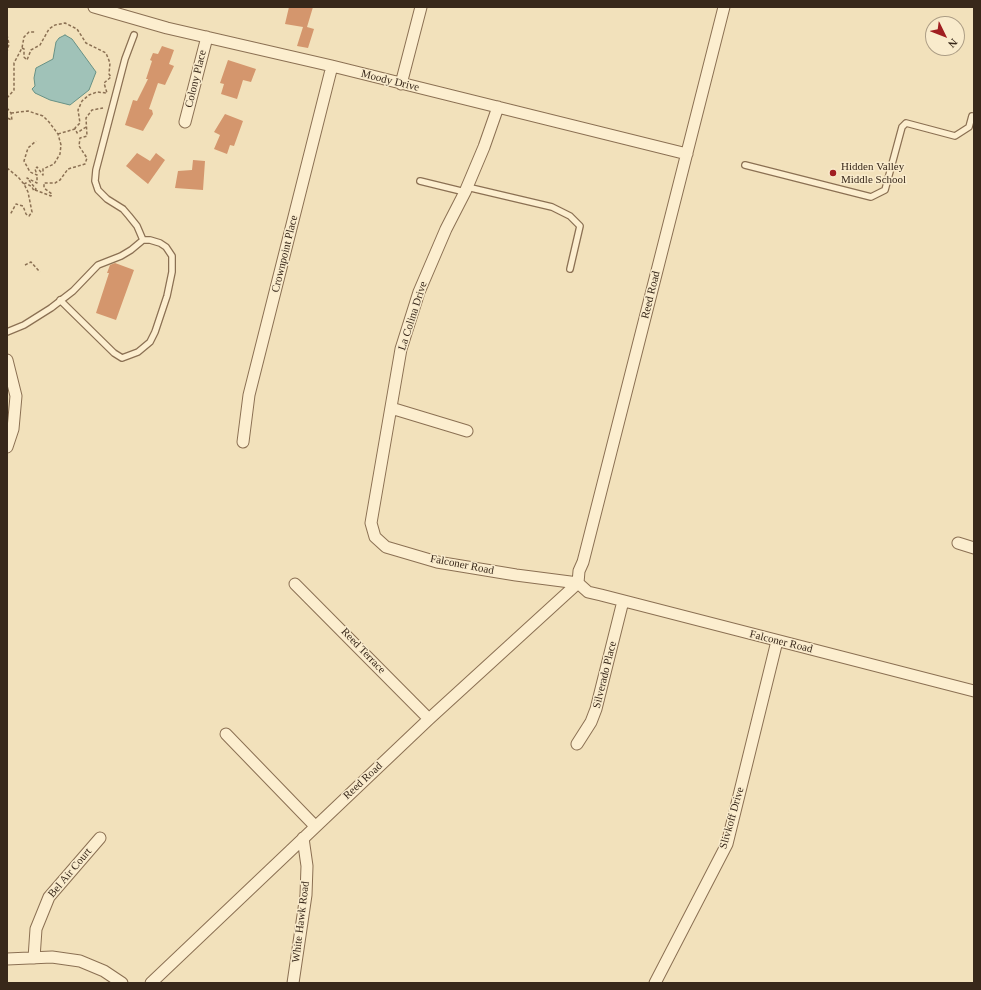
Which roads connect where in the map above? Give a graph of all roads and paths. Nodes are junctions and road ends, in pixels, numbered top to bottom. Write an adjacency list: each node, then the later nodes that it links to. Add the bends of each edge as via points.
1 (94, 7): 7 (street, Moody Drive)
2 (421, 7): 11 (street)
3 (724, 7): 24 (street, Reed Road)
4 (36, 32): 8 (path, via 25,35)
5 (7, 35): 9 (path)
6 (134, 35): 33 (lane, via 121,75 95,181 98,190 129,216)
7 (207, 37): 10 (street, Moody Drive); 19 (street, Colony Place)
8 (22, 48): 12 (path, via 14,63 14,90); 21 (path, via 27,60 31,50 40,45 49,29 65,23 77,29 86,43 106,53 110,77 104,83 107,93 93,93 82,101 78,110 80,123)
9 (7, 52)
10 (332, 66): 11 (street, Moody Drive); 42 (street, Crownpoint Place, via 249,395)
11 (401, 84): 13 (street, Moody Drive)
12 (7, 98)
13 (498, 107): 24 (street, Moody Drive); 31 (street, La Colina Drive)
14 (7, 108): 16 (path)
15 (103, 108): 20 (path, via 90,112 86,118)
16 (11, 113): 18 (path, via 12,120); 22 (path, via 28,111 43,116)
17 (972, 116): 25 (lane, via 969,126 955,136 906,123 902,127 884,190 871,197)
18 (7, 118)
19 (185, 122)
20 (86, 127): 21 (path, via 77,133); 30 (path, via 87,136 80,138 79,146 87,158 86,162 68,169 55,183 44,183 44,188 52,194 51,196)
21 (75, 129): 22 (path)
22 (58, 134): 27 (path, via 61,145 59,158 51,166 42,169 43,175 35,167)
23 (36, 141): 27 (path, via 28,148 24,159 28,170)
24 (687, 154): 47 (street, Reed Road)
25 (745, 165)
26 (7, 168): 29 (path)
27 (37, 175): 30 (path, via 37,183 27,178)
28 (420, 181): 31 (lane)
29 (24, 184): 30 (path); 32 (path, via 32,212 29,216 22,206 16,204)
30 (35, 190)
31 (466, 190): 35 (lane, via 552,207 570,216 580,226); 40 (street, La Colina Drive, via 419,292 401,349)
32 (10, 215)
33 (143, 240): 37 (lane, via 132,250 98,265 73,291); 37 (lane, via 160,243 166,247 172,256 172,272 155,332 150,342 138,352 122,358 114,353)
34 (25, 265): 36 (path, via 31,262)
35 (570, 269)
36 (40, 272)
37 (60, 300): 38 (lane, via 24,326)
38 (7, 332)
39 (7, 360): 43 (street, via 16,396 13,429)
40 (391, 408): 41 (street); 44 (street, La Colina Drive, via 371,523)
41 (467, 430)
42 (243, 442)
43 (7, 447)
44 (375, 537): 47 (street, Falconer Road, via 386,547 437,562)
45 (958, 544): 46 (street)
46 (974, 548)
47 (578, 583): 49 (street, Falconer Road, via 588,592); 52 (street, Reed Road)
48 (295, 584): 52 (street, Reed Terrace)
49 (623, 601): 50 (street, Falconer Road); 54 (street, Silverado Place, via 596,709)
50 (777, 641): 51 (street, Falconer Road); 63 (street, Slivkoff Drive, via 727,844)
51 (974, 691)
52 (429, 719): 55 (street, Reed Road)
53 (226, 734): 55 (street)
54 (577, 744)
55 (315, 826): 57 (street, Reed Road)
56 (100, 838): 58 (street, Bel Air Court, via 49,896 36,929)
57 (303, 838): 61 (street, Reed Road); 62 (street, White Hawk Road, via 307,866 306,895)
58 (34, 958): 59 (street); 60 (street, via 52,957 80,961 104,971)
59 (7, 959)
60 (122, 983)
61 (151, 983)
62 (293, 983)
63 (655, 983)

